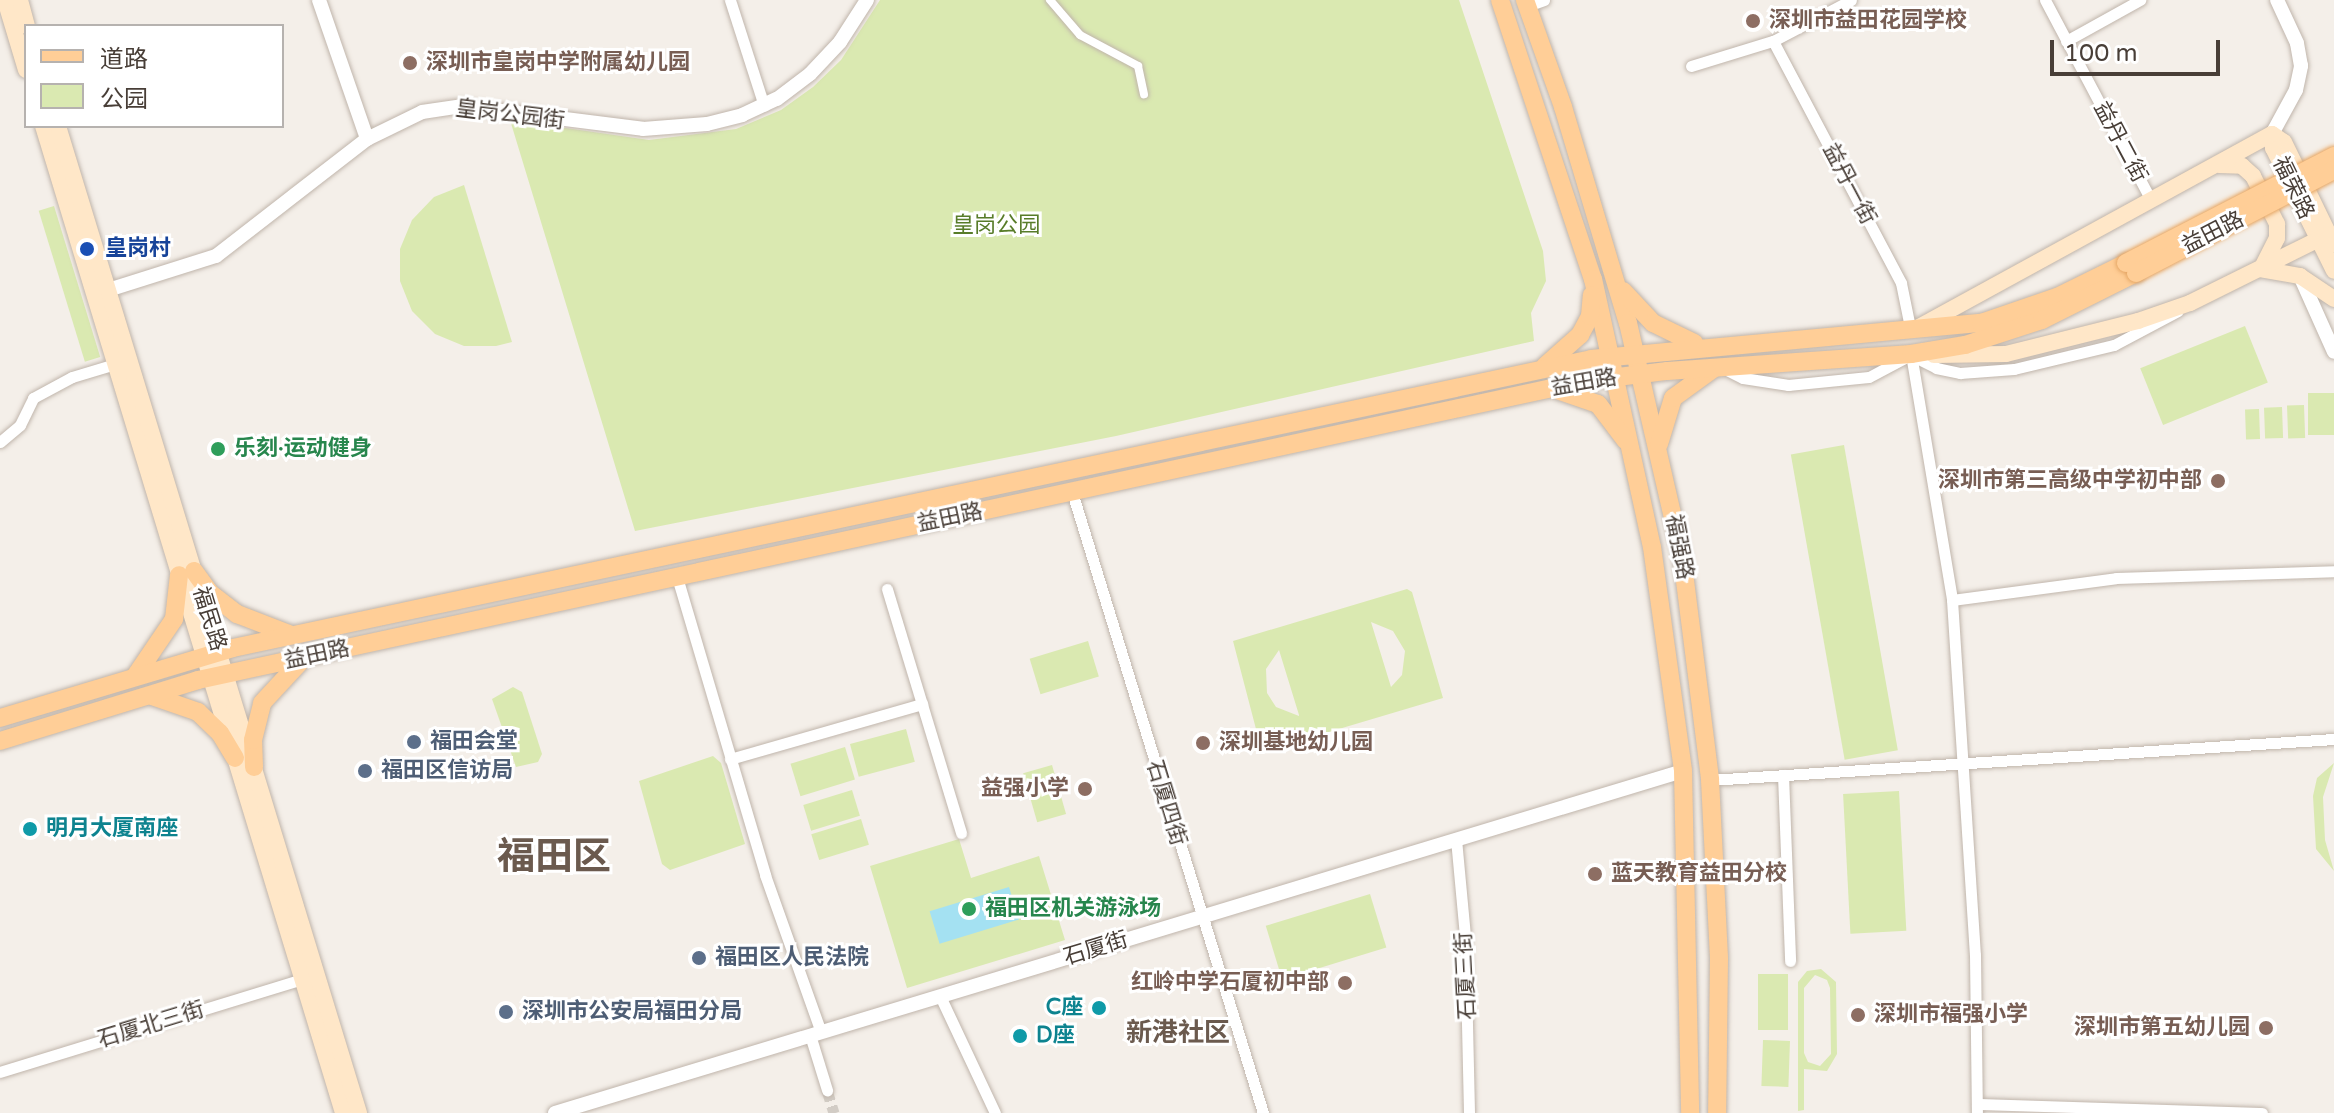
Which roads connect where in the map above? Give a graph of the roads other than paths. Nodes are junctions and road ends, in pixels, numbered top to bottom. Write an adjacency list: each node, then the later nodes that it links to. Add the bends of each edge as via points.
1 (5, 0): 16 (main road)
2 (20, 0): 13 (main road)
3 (319, 0): 23 (street)
4 (730, 0): 19 (street)
5 (867, 0): 19 (street, 皇岗公园街, via 825,60)
6 (1050, 0): 18 (street, via 1080,35 1138,66)
7 (1500, 0): 34 (main road, 福强路)
8 (1851, 0): 14 (street)
9 (2045, 0): 15 (street, 益丹二街)
10 (2140, 0): 15 (street)
11 (2277, 0): 22 (street, via 2297,43 2301,66 2296,90)
12 (1532, 2): 33 (main road, 福强路)
13 (26, 24)
14 (1773, 41): 17 (street); 37 (street, 益丹一街, via 1901,283)
15 (2066, 41): 27 (street, 益丹二街)
16 (24, 63)
17 (1691, 66)
18 (1144, 94)
19 (764, 106): 23 (street, 皇岗公园街, via 719,122 656,129 452,106 413,114)
20 (44, 128): 43 (main road, 福民路)
21 (59, 128): 35 (main road, 福民路)
22 (2272, 134): 25 (main road, 益田路); 28 (main road, 福荣路, via 2273,148)
23 (367, 139): 35 (street, 皇岗公园街, via 216,256)
24 (2334, 156): 29 (main road, 益田路, bridge)
25 (2214, 165): 27 (main road, 益田路); 30 (main road, via 2242,166 2253,176 2277,224 2271,255)
26 (2334, 170): 29 (main road, 益田路, bridge)
27 (2151, 200): 37 (main road, 益田路)
28 (2327, 240): 30 (main road, 益田路); 31 (main road, 福荣路)
29 (2131, 268): 37 (main road, 益田路, via 2002,317); 41 (main road, 益田路, via 2017,329)
30 (2259, 269): 32 (main road); 41 (main road, 益田路, via 2190,303 2054,345 1969,356)
31 (2334, 271)
32 (2300, 276): 36 (main road); 40 (street)
33 (1615, 277): 38 (main road, via 1653,323); 39 (main road, 福强路)
34 (1593, 279): 42 (main road, 福强路); 45 (main road, via 1590,316 1580,335 1553,361)
35 (108, 290): 54 (main road, 福民路)
36 (2334, 299)
37 (1911, 332): 38 (main road, 益田路)
38 (1705, 345): 39 (main road, 益田路)
39 (1635, 352): 42 (main road, 益田路); 46 (main road, 福强路)
40 (2334, 352)
41 (1911, 354): 44 (main road, 益田路); 57 (street)
42 (1612, 355): 45 (main road, 益田路); 47 (main road, 福强路)
43 (115, 364): 49 (street, via 37,396 20,425); 54 (main road, 福民路)
44 (1719, 366): 46 (main road, 益田路); 50 (main road, via 1673,398 1660,428)
45 (1531, 372): 58 (main road, 益田路)
46 (1640, 374): 47 (main road, 益田路); 50 (main road, 福强路)
47 (1617, 377): 48 (main road, 益田路); 51 (main road, 福强路)
48 (1546, 390): 51 (main road, via 1568,391 1598,404 1612,417); 52 (main road, 益田路)
49 (0, 442)
50 (1660, 459): 74 (main road, 福强路, via 1691,614)
51 (1636, 462): 72 (main road, 福强路)
52 (1072, 492): 55 (main road, 益田路); 77 (street, 石厦四街)
53 (2334, 571): 57 (street, via 2116,578)
54 (186, 573): 58 (main road, via 246,620 278,632); 59 (main road, 福民路); 62 (main road, via 174,619 153,655)
55 (677, 577): 60 (main road, 益田路); 69 (street)
56 (887, 589): 64 (street)
57 (1952, 600): 70 (street)
58 (304, 633): 59 (main road, 益田路)
59 (211, 654): 61 (main road, 福民路); 62 (main road, 益田路)
60 (305, 658): 61 (main road, 益田路); 71 (main road, via 262,703 253,740)
61 (218, 676): 63 (main road, 益田路); 68 (main road, 福民路); 71 (main road, 福民路)
62 (131, 678): 65 (main road, 益田路)
63 (141, 697): 67 (main road, 益田路); 68 (main road, via 168,698 198,712)
64 (922, 704): 69 (street); 75 (street)
65 (0, 718)
66 (2334, 739): 70 (street)
67 (0, 741)
68 (235, 758): 79 (main road, 福民路)
69 (730, 759): 81 (street)
70 (1964, 763): 73 (street); 84 (street)
71 (254, 767): 86 (main road, 福民路)
72 (1683, 771): 76 (street, 石厦街); 91 (main road, 福强路)
73 (1783, 775): 74 (street); 78 (street)
74 (1710, 780): 92 (main road, 福强路, via 1719,959)
75 (961, 833)
76 (1456, 839): 77 (street, 石厦街); 90 (street, 石厦三街, via 1465,936)
77 (1200, 917): 80 (street, 石厦街); 89 (street, 石厦四街)
78 (1790, 961)
79 (302, 979): 82 (street, 石厦北三街); 85 (main road, 福民路)
80 (940, 996): 81 (street, 石厦街); 88 (street)
81 (816, 1034): 83 (street); 87 (street, 石厦街)
82 (0, 1072)
83 (827, 1090)
84 (1977, 1108): 93 (street)
85 (343, 1113)
86 (359, 1113)
87 (555, 1113)
88 (995, 1113)
89 (1263, 1113)
90 (1469, 1113)
91 (1690, 1113)
92 (1717, 1113)
93 (2262, 1113)

